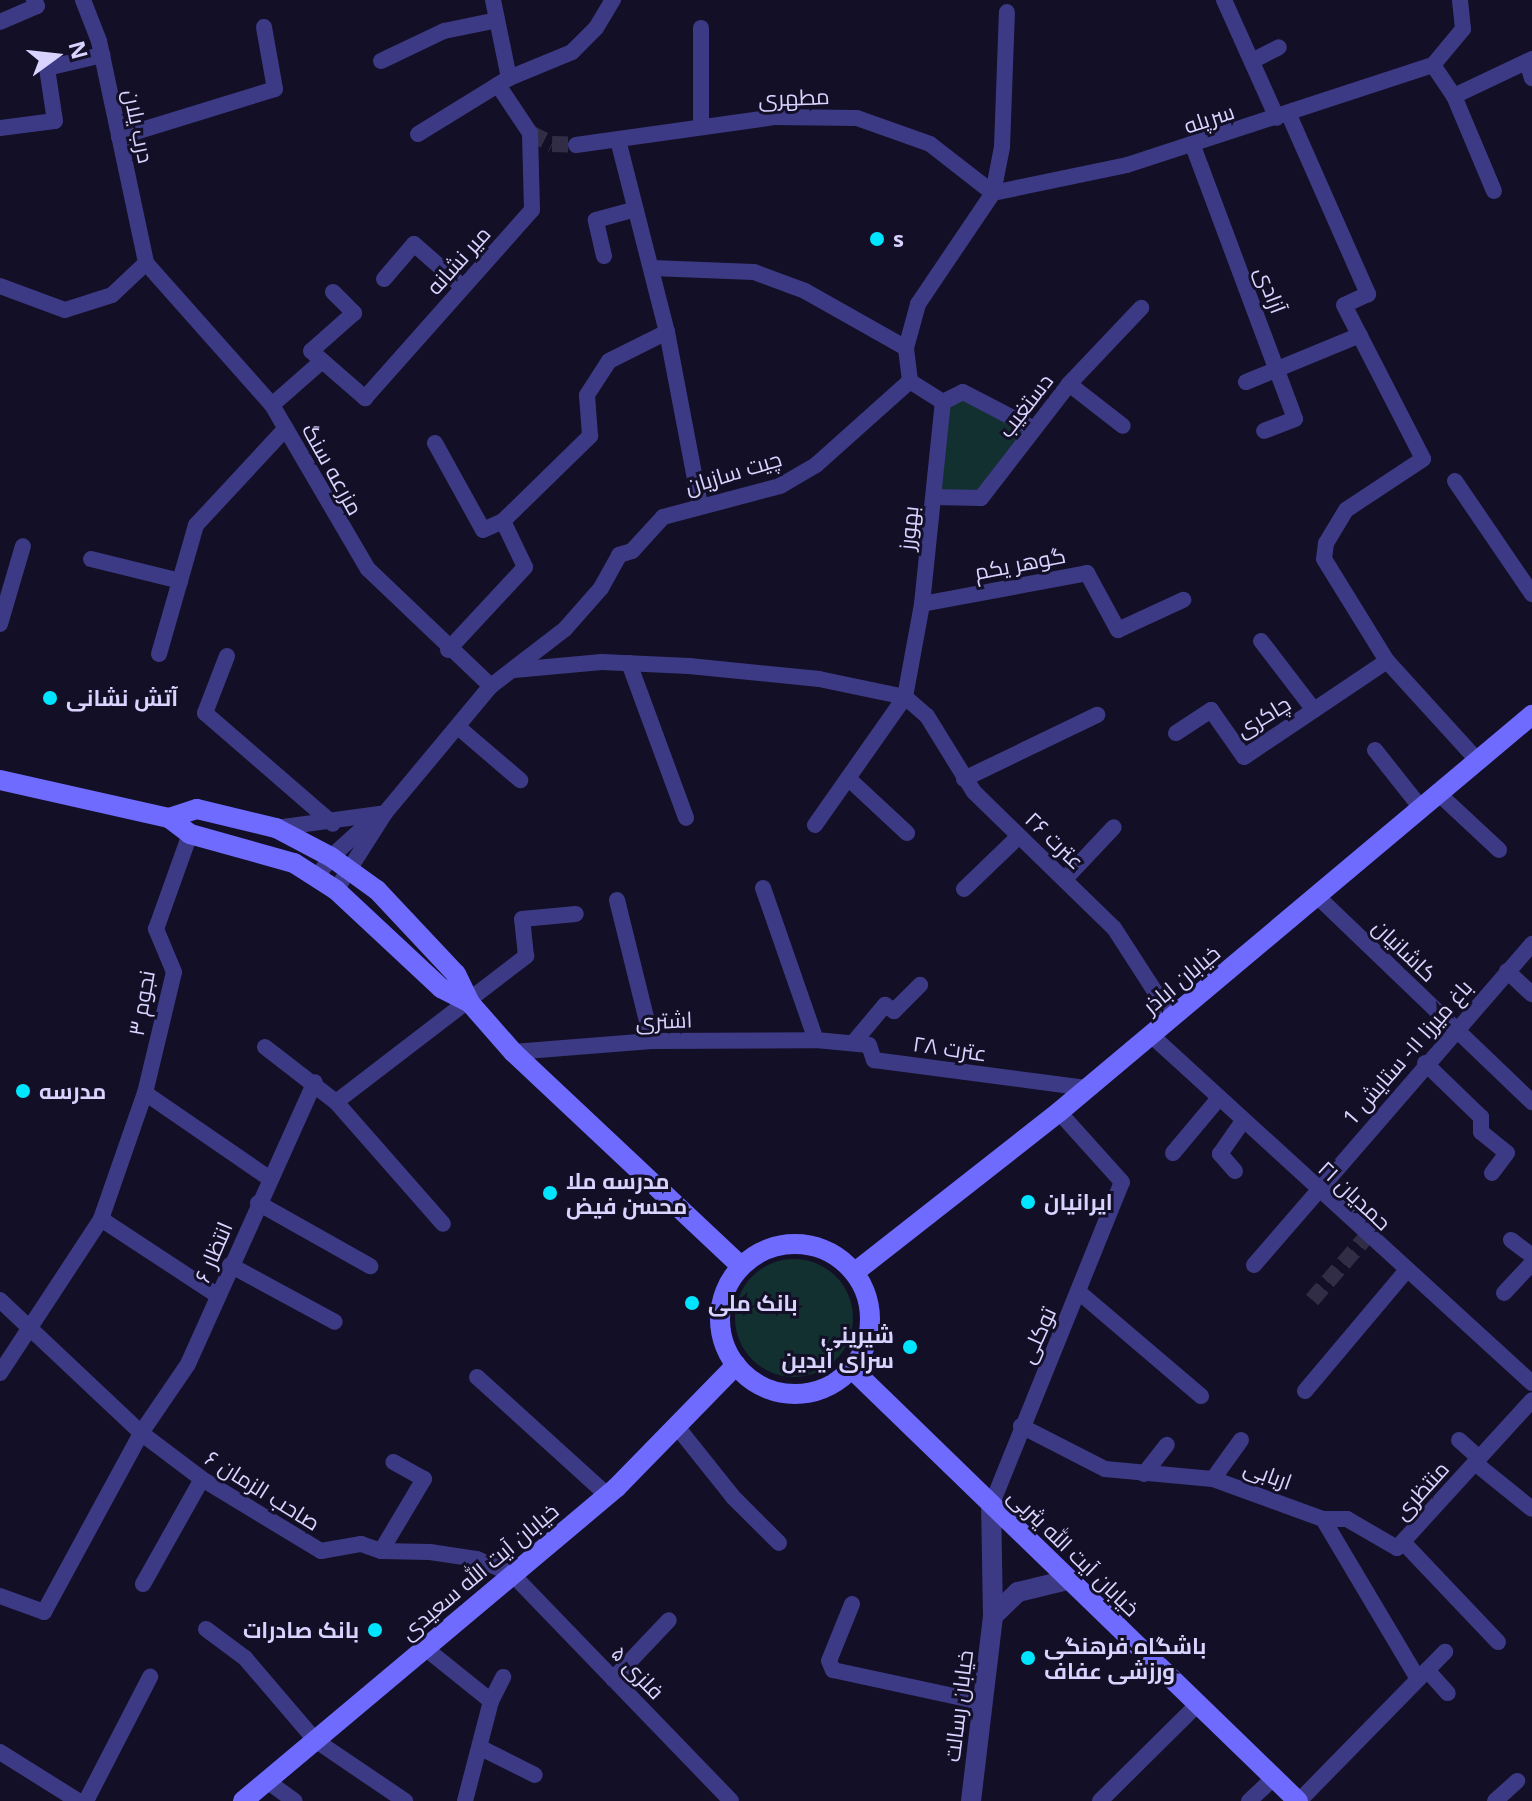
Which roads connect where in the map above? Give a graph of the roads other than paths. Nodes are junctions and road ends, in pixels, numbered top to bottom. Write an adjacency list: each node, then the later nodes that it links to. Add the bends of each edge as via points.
1 (34, 0): 9 (street, via 37,6)
2 (83, 0): 13 (street, درب یلان)
3 (493, 0): 8 (street)
4 (613, 0): 18 (street, via 572,52)
5 (1460, 0): 16 (street, via 1463,29)
6 (1229, 1): 15 (street)
7 (1007, 12): 29 (street, via 1002,147)
8 (497, 20): 14 (street, via 444,31); 18 (street)
9 (0, 22)
10 (264, 27): 24 (street, via 275,89)
11 (701, 28): 21 (street)
12 (1279, 47): 15 (street)
13 (102, 55): 22 (street, via 47,68 55,121); 24 (street, درب یلان)
14 (381, 61)
15 (1252, 61): 20 (street)
16 (1433, 65): 19 (street); 20 (street, سرپله)
17 (1530, 66): 19 (street)
18 (503, 82): 23 (street); 36 (street, میر نشانه, via 530,133 532,210)
19 (1454, 96): 28 (street)
20 (1283, 117): 27 (street, سرپله); 40 (street, via 1368,294 1344,305)
21 (701, 126): 25 (street, مطهری); 29 (street, مطهری, via 796,116 883,124 930,144)
22 (0, 128)
23 (418, 134)
24 (119, 137): 32 (street, درب یلان)
25 (618, 140): 26 (street, مطهری); 30 (street)
26 (576, 145)
27 (1193, 146): 29 (street, سرپله); 43 (street, آزادی)
28 (1494, 191)
29 (993, 193): 41 (street, via 918,304)
30 (636, 209): 31 (street, via 596,220); 33 (street)
31 (604, 256)
32 (146, 263): 35 (street, via 112,295 65,310); 48 (street, مزرعه سنگ)
33 (652, 268): 39 (street); 41 (street, via 754,272 830,303)
34 (384, 279): 36 (street, via 414,244)
35 (0, 286)
36 (463, 287): 42 (street, میر نشانه, via 365,398)
37 (333, 292): 42 (street, via 354,313)
38 (1141, 308): 46 (street, دستغیب)
39 (667, 332): 56 (street); 57 (street, via 609,361 587,395 590,436)
40 (1360, 335): 43 (street); 69 (street, via 1423,459 1346,510 1326,543 1324,559)
41 (906, 348): 44 (street)
42 (316, 356): 48 (street)
43 (1277, 370): 45 (street); 52 (street, آزادی, via 1295,419)
44 (910, 381): 47 (street); 56 (street, چیت سازیان, via 816,465 780,486)
45 (1246, 382)
46 (1069, 384): 49 (street); 51 (street, دستغیب)
47 (943, 402): 51 (street, via 963,392); 55 (street, بهورز)
48 (272, 405): 50 (street, مزرعه سنگ)
49 (1123, 426)
50 (286, 428): 60 (street, via 196,525); 66 (street, مزرعه سنگ, via 354,552)
51 (1034, 429): 55 (street, دستغیب, via 981,498)
52 (1264, 431)
53 (435, 443): 57 (street, via 483,530)
54 (1455, 481): 61 (street)
55 (934, 497): 63 (street, بهورز)
56 (700, 505): 71 (street, چیت سازیان, via 663,517 632,551 619,555 601,588 565,629)
57 (503, 521): 66 (street, via 525,567)
58 (23, 546): 64 (street)
59 (91, 559): 60 (street)
60 (180, 581): 67 (street)
61 (1532, 594)
62 (1183, 600): 63 (street, گوهر یکم, via 1118,630 1087,573)
63 (922, 604): 73 (street, بهورز)
64 (0, 624)
65 (1261, 641): 74 (street)
66 (448, 650): 72 (street, مزرعه سنگ)
67 (159, 654)
68 (227, 656): 90 (street, via 205,713)
69 (1387, 661): 74 (street, چاکری); 80 (street)
70 (629, 663): 71 (street); 73 (street, via 783,674); 89 (street)
71 (514, 670): 72 (street, چیت سازیان)
72 (491, 686): 77 (street, چیت سازیان)
73 (905, 697): 81 (street, عترت ۲۶, via 927,716); 84 (street)
74 (1314, 710): 78 (street, چاکری, via 1244,757 1211,710)
75 (1097, 715): 81 (street)
76 (1532, 715): 80 (main road, خیابان اباذر)
77 (458, 727): 83 (street); 87 (street, چیت سازیان)
78 (1176, 733)
79 (1375, 750): 86 (street)
80 (1478, 761): 85 (main road, خیابان اباذر)
81 (964, 779): 96 (street, عترت ۲۶)
82 (0, 780): 88 (main road)
83 (520, 780)
84 (850, 780): 91 (street); 94 (street)
85 (1439, 794): 86 (main road, خیابان اباذر); 97 (street)
86 (1421, 808): 104 (main road, خیابان اباذر)
87 (385, 813): 90 (street); 98 (street, چیت سازیان)
88 (169, 818): 93 (main road, via 197,809); 95 (main road)
89 (686, 818)
90 (333, 824): 93 (street)
91 (815, 825)
92 (1114, 827): 100 (street)
93 (276, 828): 98 (main road)
94 (907, 833)
95 (190, 834): 99 (main road, via 263,851); 123 (street, نجوم ۳, via 156,929 174,972)
96 (1019, 836): 100 (street, عترت ۲۶); 102 (street)
97 (1499, 850)
98 (339, 862): 99 (street); 103 (street); 111 (main road, via 377,890 456,974)
99 (317, 877): 103 (main road)
100 (1065, 879): 112 (street, عترت ۲۶, via 1114,928)
101 (763, 888): 115 (street)
102 (964, 889)
103 (336, 890): 111 (main road, via 441,988)
104 (1317, 896): 112 (main road, خیابان اباذر); 113 (street, کاشانیان)
105 (617, 900): 116 (street)
106 (576, 914): 111 (street, via 522,919 526,956)
107 (1532, 944): 108 (street, باغ میرزا ۱۱- ستایش 1)
108 (1507, 971): 110 (street); 113 (street, باغ میرزا ۱۱- ستایش 1)
109 (920, 985): 117 (street, via 894,1011 885,1005)
110 (1532, 994)
111 (470, 1003): 119 (main road); 125 (street)
112 (1172, 1018): 114 (main road, خیابان اباذر)
113 (1455, 1029): 120 (street, باغ میرزا ۱۱- ستایش 1); 126 (street, کاشانیان)
114 (1151, 1035): 122 (main road, خیابان اباذر); 124 (street, حمدیان ۲۱)
115 (816, 1040): 116 (street, اشتری); 117 (street, عترت ۲۸)
116 (652, 1041): 119 (street, اشتری)
117 (853, 1043): 122 (street, عترت ۲۸, via 869,1045 874,1060)
118 (265, 1047): 121 (street)
119 (513, 1052): 143 (main road)
120 (1425, 1063): 131 (street, via 1481,1117 1481,1132 1507,1153); 133 (street, باغ میرزا ۱۱- ستایش 1)
121 (315, 1082): 125 (street); 132 (street, انتظار ۶)
122 (1088, 1088): 127 (main road, خیابان اباذر)
123 (145, 1093): 132 (street); 135 (street, نجوم ۳)
124 (1219, 1098): 128 (street, حمدیان ۲۱); 129 (street)
125 (336, 1102): 136 (street)
126 (1532, 1102)
127 (1059, 1112): 145 (main road, خیابان اباذر); 146 (street, توکلی, via 1122,1182)
128 (1243, 1121): 130 (street, via 1220,1154); 133 (street, حمدیان ۲۱)
129 (1173, 1153)
130 (1235, 1171)
131 (1492, 1173)
132 (270, 1179): 134 (street, انتظار ۶)
133 (1317, 1190): 141 (street, باغ میرزا ۱۱- ستایش 1); 144 (street, حمدیان ۲۱)
134 (258, 1203): 140 (street, انتظار ۶); 142 (street)
135 (101, 1219): 148 (street); 151 (street, نجوم ۳)
136 (443, 1224)
137 (1511, 1240): 138 (street)
138 (1532, 1256)
139 (1532, 1263): 147 (street)
140 (230, 1265): 148 (street, انتظار ۶); 150 (street)
141 (1254, 1265)
142 (370, 1266)
143 (741, 1266): 145 (main road, via 778,1245 799,1243 830,1252); 152 (main road, via 725,1294 720,1326)
144 (1406, 1271): 156 (street, حمدیان ۲۱); 157 (street)
145 (855, 1272): 153 (main road, via 865,1290 870,1331)
146 (1080, 1293): 158 (street); 160 (street, توکلی)
147 (1504, 1293)
148 (218, 1296): 162 (street, انتظار ۶, via 188,1364)
149 (0, 1300): 151 (street, صاحب الزمان ۶)
150 (335, 1322)
151 (32, 1327): 154 (street, نجوم ۳); 162 (street, صاحب الزمان ۶)
152 (736, 1365): 153 (main road, via 752,1381 793,1395 815,1392); 161 (main road, خیابان آیت الله سعیدی)
153 (852, 1369): 172 (main road, خیابان آیت الله یثربی)
154 (0, 1373)
155 (477, 1377): 171 (street)
156 (1532, 1383)
157 (1305, 1391)
158 (1201, 1396)
159 (1532, 1400): 166 (street, منتظری)
160 (1021, 1426): 168 (street, اربابی, via 1096,1465); 172 (street, توکلی)
161 (678, 1428): 171 (main road, خیابان آیت الله سعیدی); 176 (street, via 733,1497)
162 (141, 1433): 169 (street, صاحب الزمان ۶); 181 (street, انتظار ۶, via 44,1612)
163 (1241, 1440): 170 (street)
164 (1459, 1440): 166 (street)
165 (1167, 1445): 168 (street)
166 (1477, 1461): 173 (street); 175 (street, منتظری)
167 (393, 1462): 177 (street, via 424,1479)
168 (1144, 1474): 170 (street, اربابی)
169 (202, 1479): 177 (street, صاحب الزمان ۶, via 321,1551 361,1544); 180 (street)
170 (1213, 1479): 174 (street, اربابی)
171 (607, 1495): 178 (main road, خیابان آیت الله سعیدی)
172 (991, 1506): 179 (main road, خیابان آیت الله یثربی); 183 (street, خیابان رسالت)
173 (1532, 1509)
174 (1323, 1519): 175 (street, منتظری, via 1347,1519 1395,1548); 189 (street)
175 (1403, 1542): 186 (street)
176 (779, 1543)
177 (381, 1551): 178 (street, صاحب الزمان ۶, via 477,1559)
178 (512, 1574): 187 (main road, خیابان آیت الله سعیدی); 192 (street, فلزی ۵)
179 (1068, 1580): 183 (street, via 1018,1592); 196 (main road, خیابان آیت الله یثربی)
180 (143, 1584)
181 (0, 1596)
182 (852, 1604): 195 (street, via 829,1661 833,1670)
183 (993, 1616): 195 (street, خیابان رسالت)
184 (669, 1620): 192 (street)
185 (206, 1629): 197 (street, via 245,1658)
186 (1498, 1642)
187 (425, 1648): 194 (street); 197 (main road, خیابان آیت الله سعیدی)
188 (1445, 1652): 189 (street)
189 (1423, 1675): 193 (street); 214 (street)
190 (150, 1677): 205 (street)
191 (503, 1677): 194 (street)
192 (613, 1679): 210 (street, فلزی ۵)
193 (1448, 1693)
194 (491, 1701): 198 (street)
195 (981, 1702): 211 (street, خیابان رسالت)
196 (1198, 1704): 201 (main road, خیابان آیت الله یثربی); 212 (street)
197 (315, 1740): 202 (main road, خیابان آیت الله سعیدی); 208 (street)
198 (481, 1748): 200 (street); 209 (street)
199 (0, 1752): 204 (street)
200 (535, 1775)
201 (1274, 1778): 213 (street); 214 (main road, خیابان آیت الله یثربی)
202 (267, 1781): 206 (main road, خیابان آیت الله سعیدی); 207 (street)
203 (1517, 1781): 215 (street)
204 (78, 1801)
205 (86, 1801)
206 (243, 1801)
207 (295, 1801)
208 (405, 1801)
209 (465, 1801)
210 (731, 1801)
211 (971, 1801)
212 (1100, 1801)
213 (1249, 1801)
214 (1298, 1801)
215 (1495, 1801)

